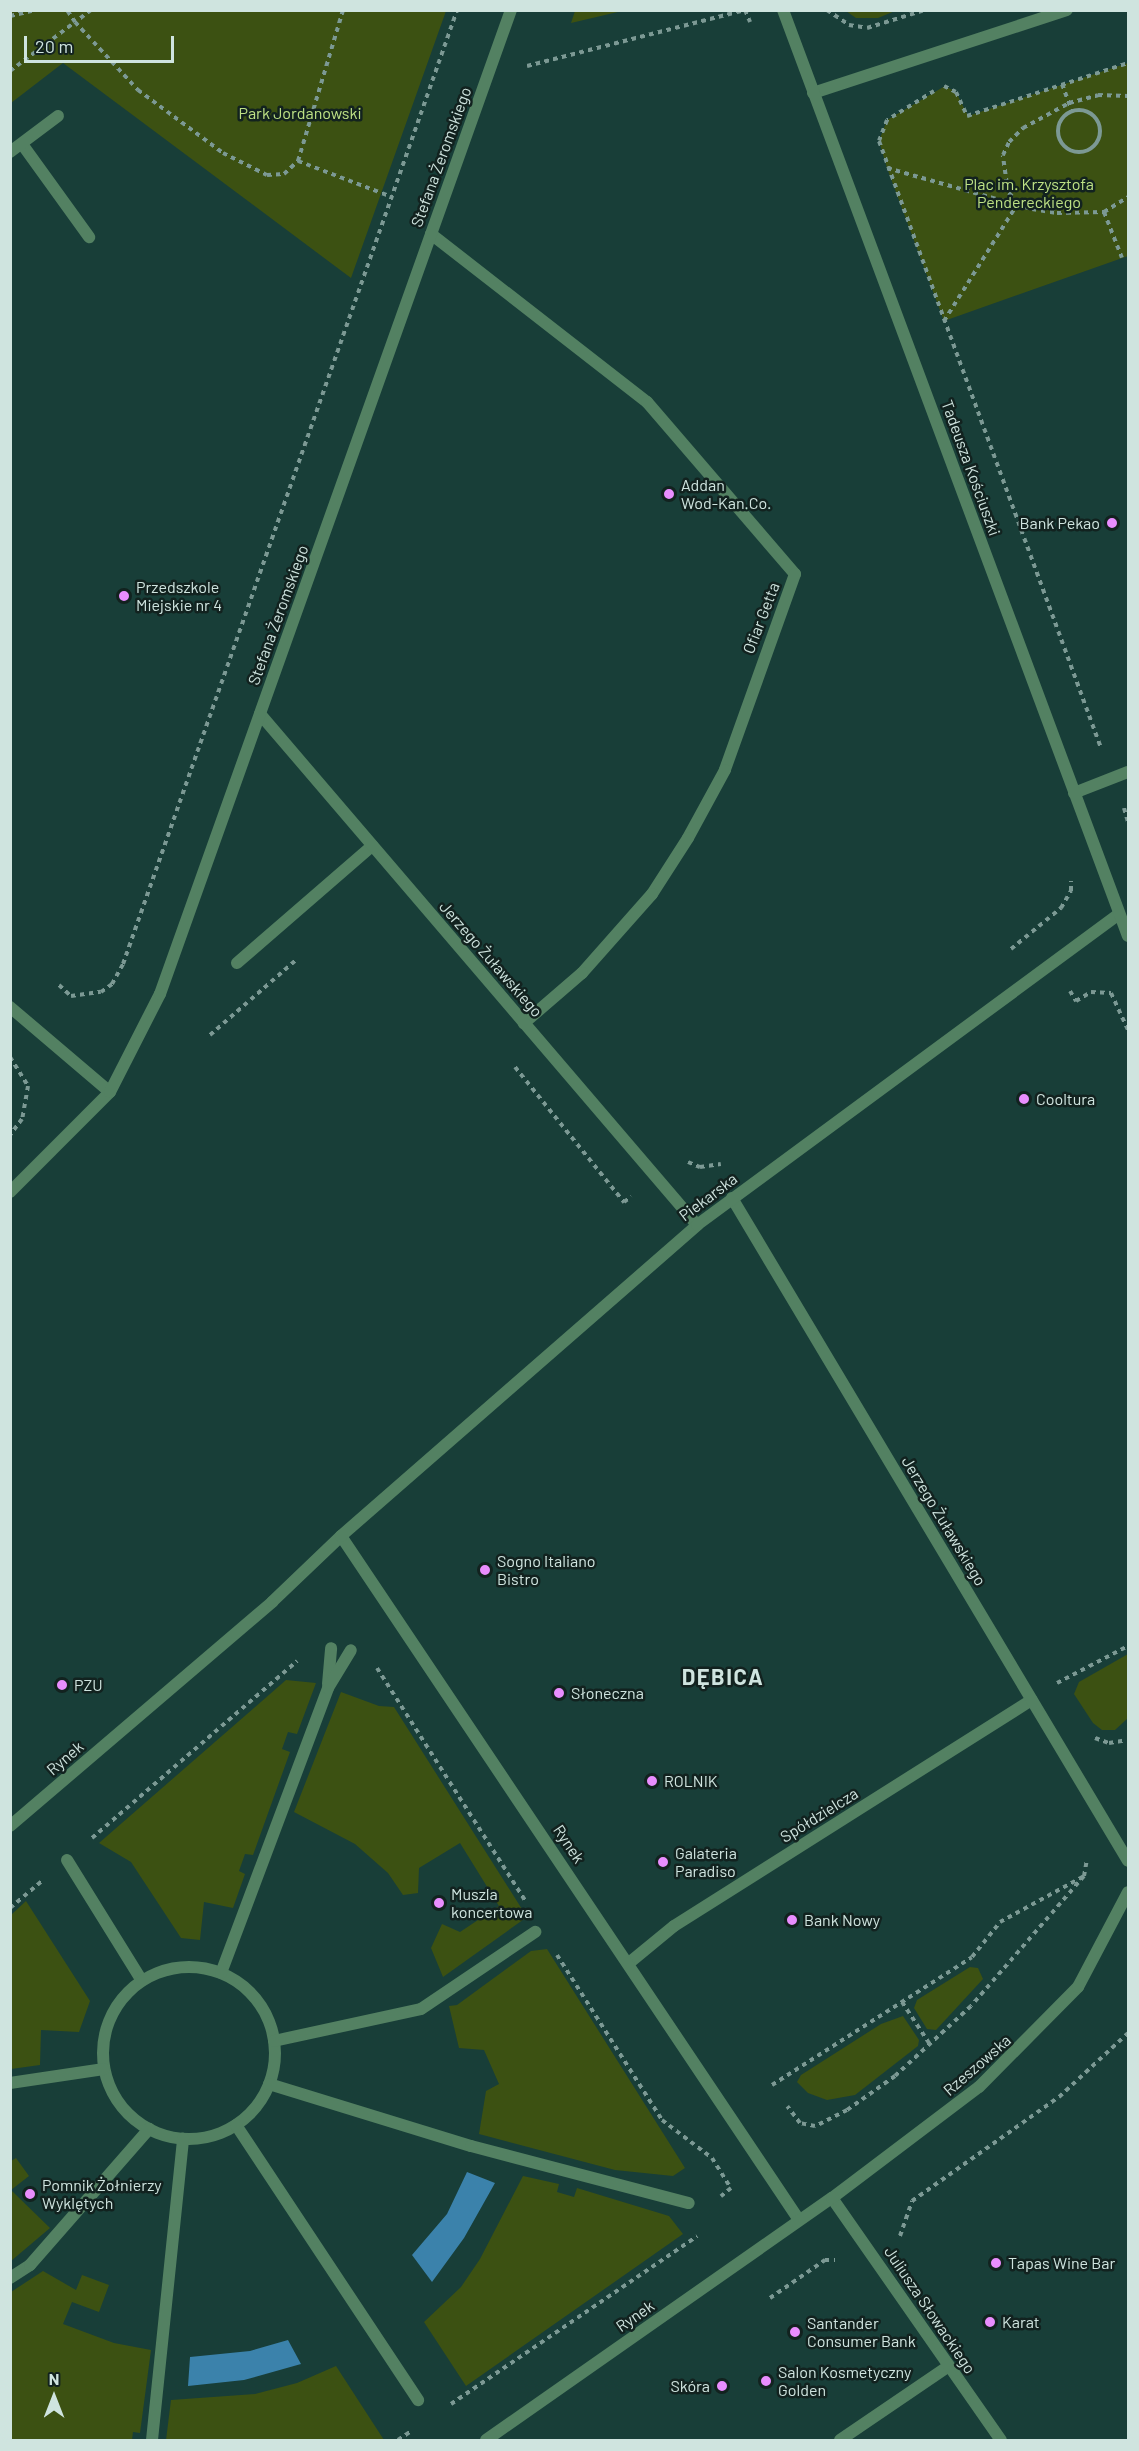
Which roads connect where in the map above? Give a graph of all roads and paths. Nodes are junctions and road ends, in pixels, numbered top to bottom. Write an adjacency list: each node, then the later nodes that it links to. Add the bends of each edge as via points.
1 (35, 10): 12 (path)
2 (67, 10): 13 (path)
3 (91, 10): 13 (path)
4 (343, 10): 25 (path)
5 (457, 10): 27 (path)
6 (511, 10): 31 (street, Stefana Żeromskiego)
7 (745, 10): 14 (path, via 523,67)
8 (783, 10): 18 (street, Tadeusza Kościuszki)
9 (827, 10): 10 (path, via 849,26 867,28)
10 (925, 10)
11 (1067, 10): 18 (street)
12 (10, 16)
13 (75, 22): 16 (path); 25 (path, via 138,90 243,166 267,175 284,174)
14 (526, 58)
15 (1128, 63): 17 (path)
16 (10, 72)
17 (1062, 84): 20 (path); 26 (path, via 968,116 956,92 949,87 939,88 887,120 879,141)
18 (813, 93): 38 (street, Tadeusza Kościuszki)
19 (1128, 96): 20 (path, via 1098,95)
20 (1069, 103): 21 (path); 29 (path, via 1045,113 1009,142 1003,168 1008,192)
21 (1072, 111): 21 (path, via 1062,119 1060,139 1076,152 1089,149 1099,139 1100,125 1092,114)
22 (57, 116): 23 (street)
23 (22, 144): 24 (street); 32 (street)
24 (10, 152)
25 (298, 161): 27 (path)
26 (887, 168): 29 (path); 34 (path)
27 (392, 197): 45 (path, via 123,964 112,984 101,992 71,996)
28 (1128, 197): 30 (path)
29 (1018, 203): 30 (path, via 1057,213); 34 (path)
30 (1104, 212): 33 (path)
31 (431, 234): 35 (street, Stefana Żeromskiego); 48 (street, Ofiar Getta, via 647,402 795,574 725,770 688,838 652,894 582,973)
32 (88, 237)
33 (1122, 258)
34 (944, 321): 37 (path)
35 (260, 714): 40 (street, Jerzego Żuławskiego); 53 (street, Stefana Żeromskiego, via 160,994)
36 (1128, 772): 37 (street)
37 (1113, 778): 38 (street); 39 (path)
38 (1074, 793): 41 (street, Tadeusza Kościuszki)
39 (1128, 822)
40 (372, 846): 44 (street); 48 (street, Jerzego Żuławskiego)
41 (1119, 914): 42 (street, Tadeusza Kościuszki); 56 (street, Piekarska)
42 (1128, 936)
43 (299, 957): 50 (path)
44 (237, 963)
45 (59, 985)
46 (1076, 1000): 49 (path, via 1091,992 1111,993)
47 (10, 1007): 53 (street)
48 (524, 1023): 58 (street, Jerzego Żuławskiego)
49 (1128, 1030)
50 (210, 1035)
51 (10, 1056): 54 (path, via 28,1086 28,1101)
52 (513, 1065): 57 (path)
53 (110, 1092): 55 (street, Stefana Żeromskiego)
54 (10, 1136)
55 (10, 1192)
56 (732, 1198): 58 (street, Piekarska); 67 (street, Jerzego Żuławskiego)
57 (624, 1202)
58 (697, 1225): 59 (street, Piekarska)
59 (341, 1536): 70 (street, Rynek, via 272,1602); 78 (street, Rynek)
60 (1128, 1646): 66 (path, via 1059,1681)
61 (331, 1648): 65 (street)
62 (351, 1650): 65 (street)
63 (301, 1658): 71 (path)
64 (376, 1666): 75 (path)
65 (328, 1688): 79 (street)
66 (1065, 1691)
67 (1032, 1700): 72 (street, Jerzego Żuławskiego); 78 (street, Spółdzielcza, via 674,1926)
68 (1092, 1736): 69 (path, via 1109,1743)
69 (1128, 1740)
70 (10, 1826)
71 (67, 1860): 74 (path); 80 (street)
72 (1128, 1861)
73 (1128, 1892): 93 (street, Rzeszowska, via 1078,1987 1024,2046 937,2120)
74 (10, 1908)
75 (530, 1908)
76 (535, 1932): 83 (street, via 421,2009)
77 (552, 1946): 94 (path, via 662,2120 717,2165 731,2188)
78 (629, 1963): 96 (street, Rynek, via 741,2138)
79 (221, 1973): 80 (street, via 194,1967 167,1970); 83 (street, via 241,1984 257,2000)
80 (142, 1981): 85 (street, via 123,1998 110,2020 103,2044)
81 (902, 2002): 84 (path); 84 (path, via 972,1957 1000,1923 1084,1876 971,2006); 88 (path)
82 (1128, 2033): 98 (path, via 1059,2097 912,2201)
83 (274, 2040): 87 (street)
84 (930, 2046): 89 (path, via 847,2110 815,2126 800,2123)
85 (104, 2069): 86 (street); 91 (street, via 113,2093 128,2114)
86 (10, 2083)
87 (269, 2084): 90 (street, via 256,2107); 95 (street, via 471,2146)
88 (772, 2085)
89 (786, 2106)
90 (236, 2125): 92 (street, via 210,2136); 103 (street)
91 (148, 2129): 92 (street); 100 (street, via 30,2265)
92 (183, 2139): 106 (street)
93 (832, 2198): 96 (street, Rzeszowska); 102 (street, Juliusza Słowackiego)
94 (716, 2199)
95 (688, 2204)
96 (799, 2220): 108 (street, Rynek)
97 (699, 2234): 104 (path)
98 (899, 2236)
99 (844, 2265): 101 (path, via 838,2260 825,2260)
100 (10, 2278)
101 (770, 2298)
102 (949, 2366): 109 (street); 110 (street, Juliusza Słowackiego)
103 (418, 2400)
104 (449, 2406)
105 (414, 2430): 107 (path)
106 (152, 2440)
107 (398, 2440)
108 (486, 2440)
109 (840, 2440)
110 (1001, 2440)

